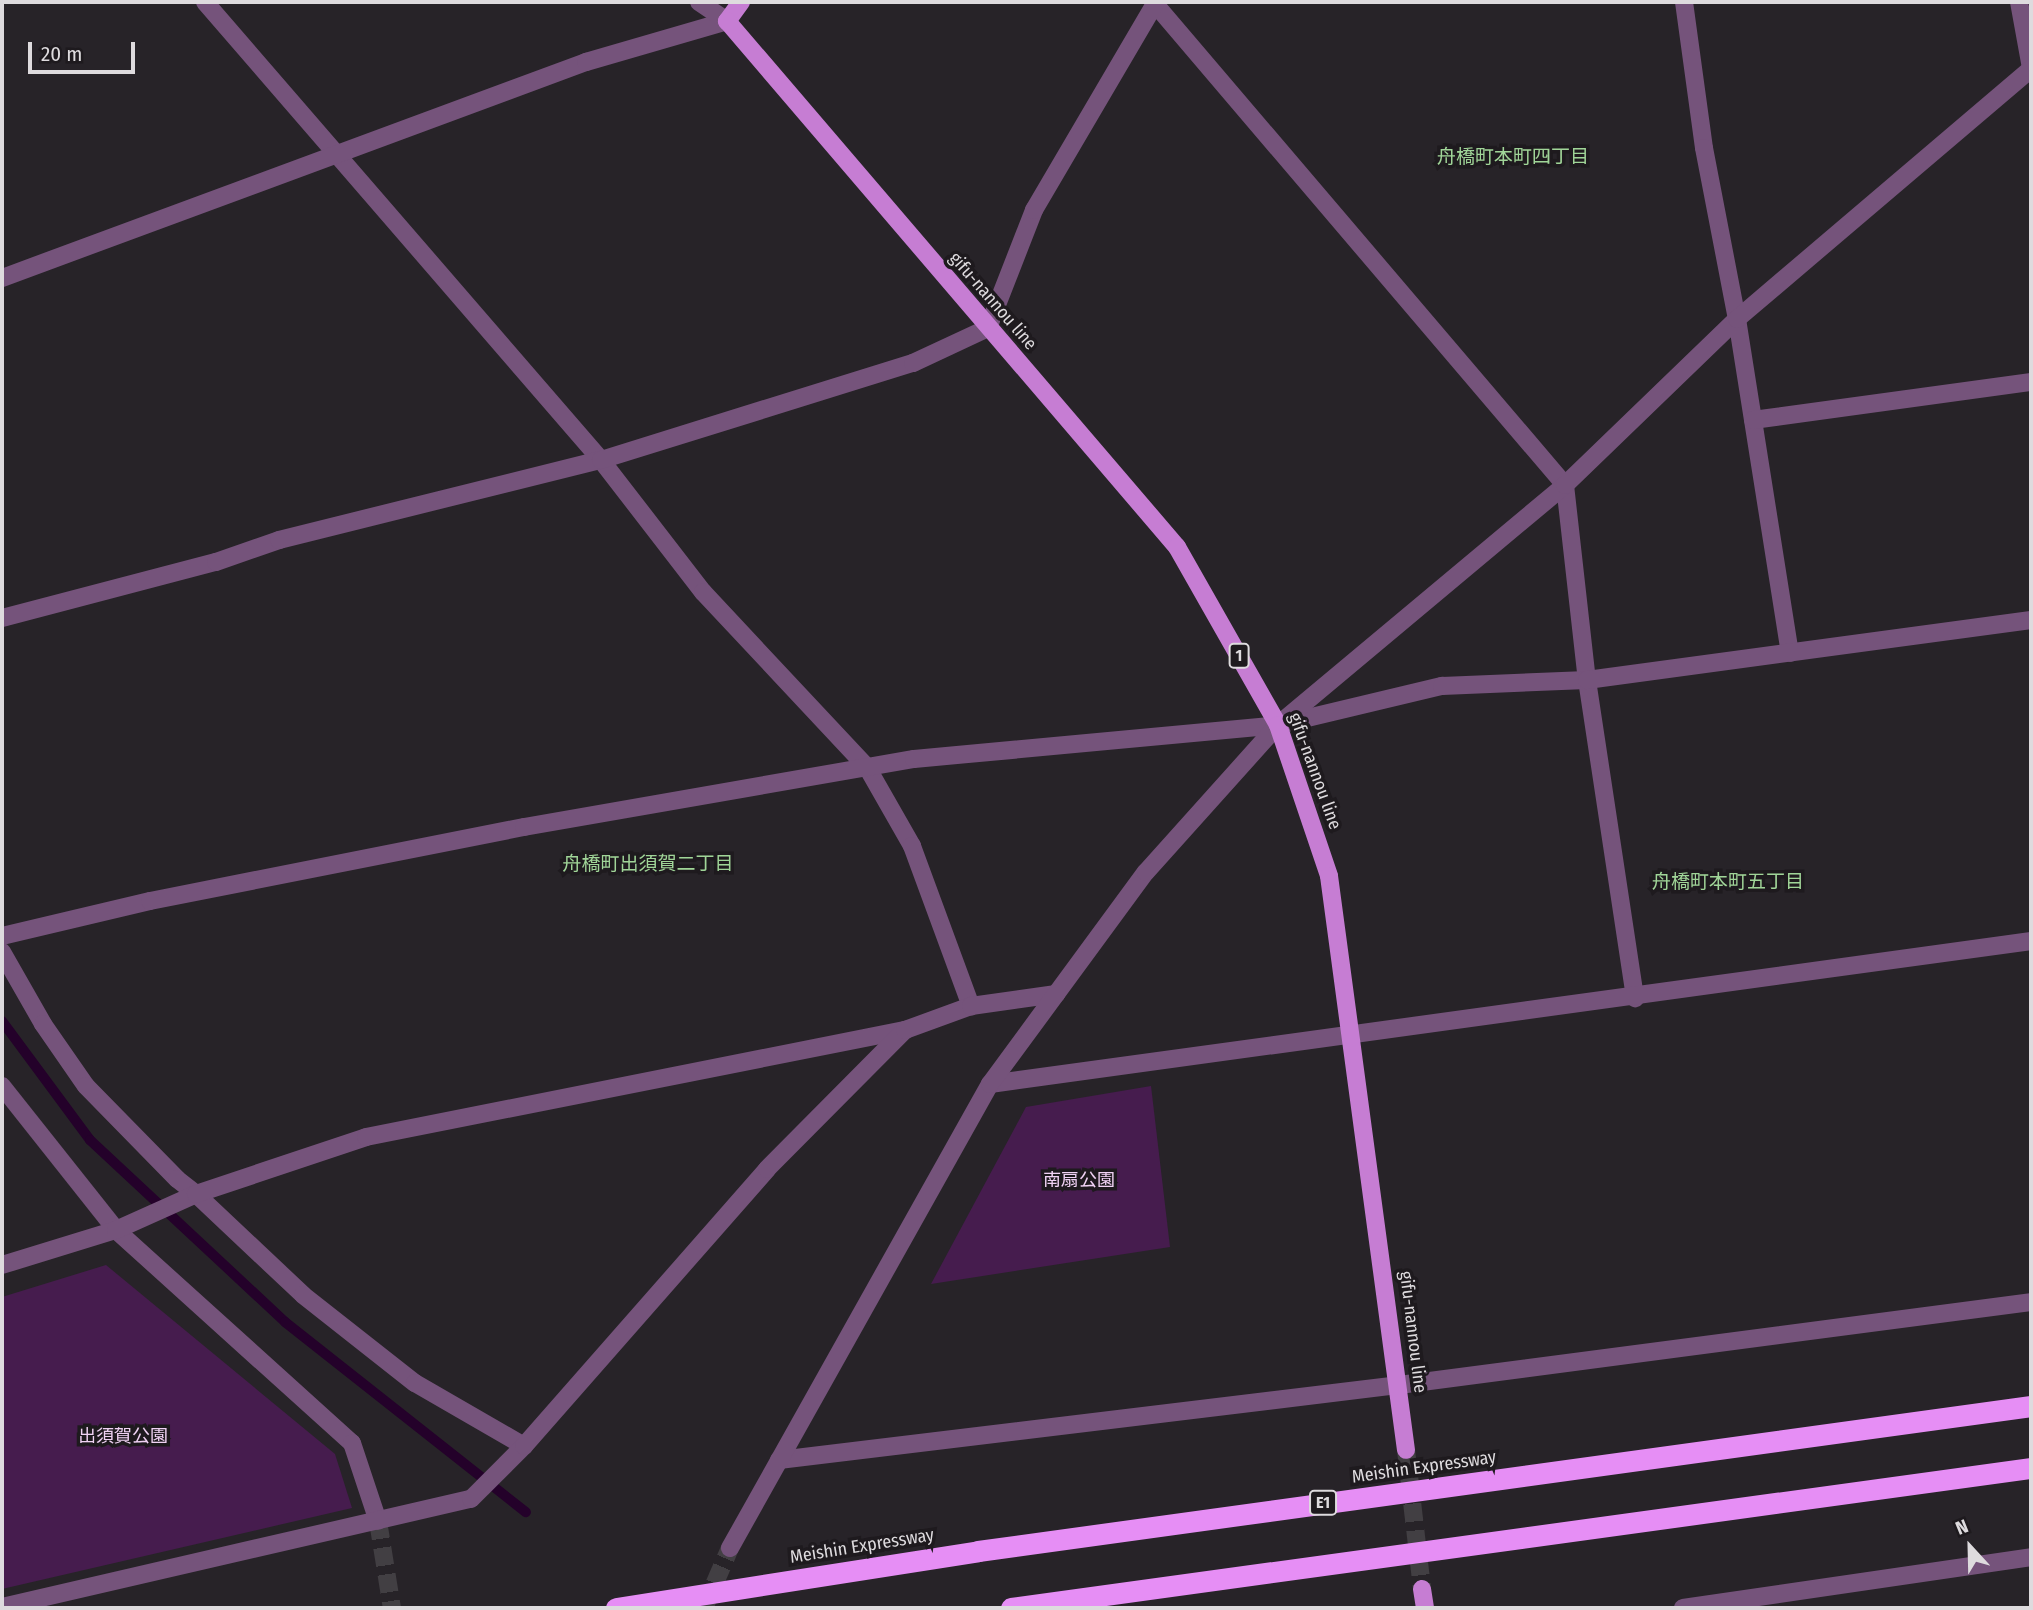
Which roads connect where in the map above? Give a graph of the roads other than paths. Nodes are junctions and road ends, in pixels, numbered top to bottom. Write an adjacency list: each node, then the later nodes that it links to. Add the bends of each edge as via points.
1 (205, 2): 10 (street)
2 (699, 2): 8 (street)
3 (715, 2): 8 (street)
4 (741, 2): 8 (main road)
5 (1684, 2): 12 (street, via 1704,148)
6 (2019, 2): 9 (street)
7 (1155, 3): 13 (street, via 1034,210); 17 (street)
8 (727, 21): 10 (street, via 586,62); 13 (main road, gifu-nannou line / 1)
9 (2031, 68): 12 (street)
10 (337, 154): 11 (street); 16 (street)
11 (2, 278)
12 (1737, 319): 15 (street); 17 (street)
13 (988, 328): 16 (street, via 913,363); 22 (main road, gifu-nannou line / 1, via 1177,547)
14 (2031, 382): 15 (street)
15 (1753, 420): 20 (street)
16 (601, 460): 18 (street, via 279,540 216,562); 23 (street, via 703,592)
17 (1565, 485): 21 (street); 22 (street)
18 (2, 618)
19 (2031, 620): 20 (street)
20 (1790, 653): 21 (street)
21 (1587, 680): 22 (street, via 1442,686); 28 (street)
22 (1278, 725): 23 (street, via 928,757); 27 (street, via 1146,872); 31 (main road, gifu-nannou line / 1, via 1329,876)
23 (867, 767): 24 (street, via 524,827 150,901); 29 (street, via 912,846)
24 (2, 936)
25 (2031, 941): 28 (street)
26 (2, 952): 34 (street, via 43,1024 86,1086)
27 (1056, 994): 29 (street); 32 (street)
28 (1635, 998): 31 (street)
29 (971, 1006): 30 (street)
30 (905, 1030): 34 (street, via 366,1137); 40 (street, via 767,1169)
31 (1348, 1036): 32 (street); 38 (main road, gifu-nannou line / 1)
32 (990, 1084): 42 (street)
33 (2, 1086): 35 (street)
34 (189, 1197): 35 (street); 40 (street, via 405,1375)
35 (116, 1230): 36 (street); 44 (street, via 352,1443)
36 (2, 1265)
37 (2031, 1302): 38 (street)
38 (1399, 1385): 41 (main road, gifu-nannou line / 1); 42 (street)
39 (2031, 1406): 49 (highway, Meishin Expressway / E1, via 978,1551)
40 (520, 1450): 44 (street, via 471,1499)
41 (1406, 1450)
42 (779, 1460): 45 (street)
43 (2031, 1468): 50 (highway)
44 (378, 1521): 48 (street)
45 (730, 1548)
46 (2031, 1557): 52 (street)
47 (1422, 1589): 51 (main road)
48 (2, 1607)
49 (616, 1608)
50 (1012, 1608)
51 (1425, 1608)
52 (1683, 1608)

